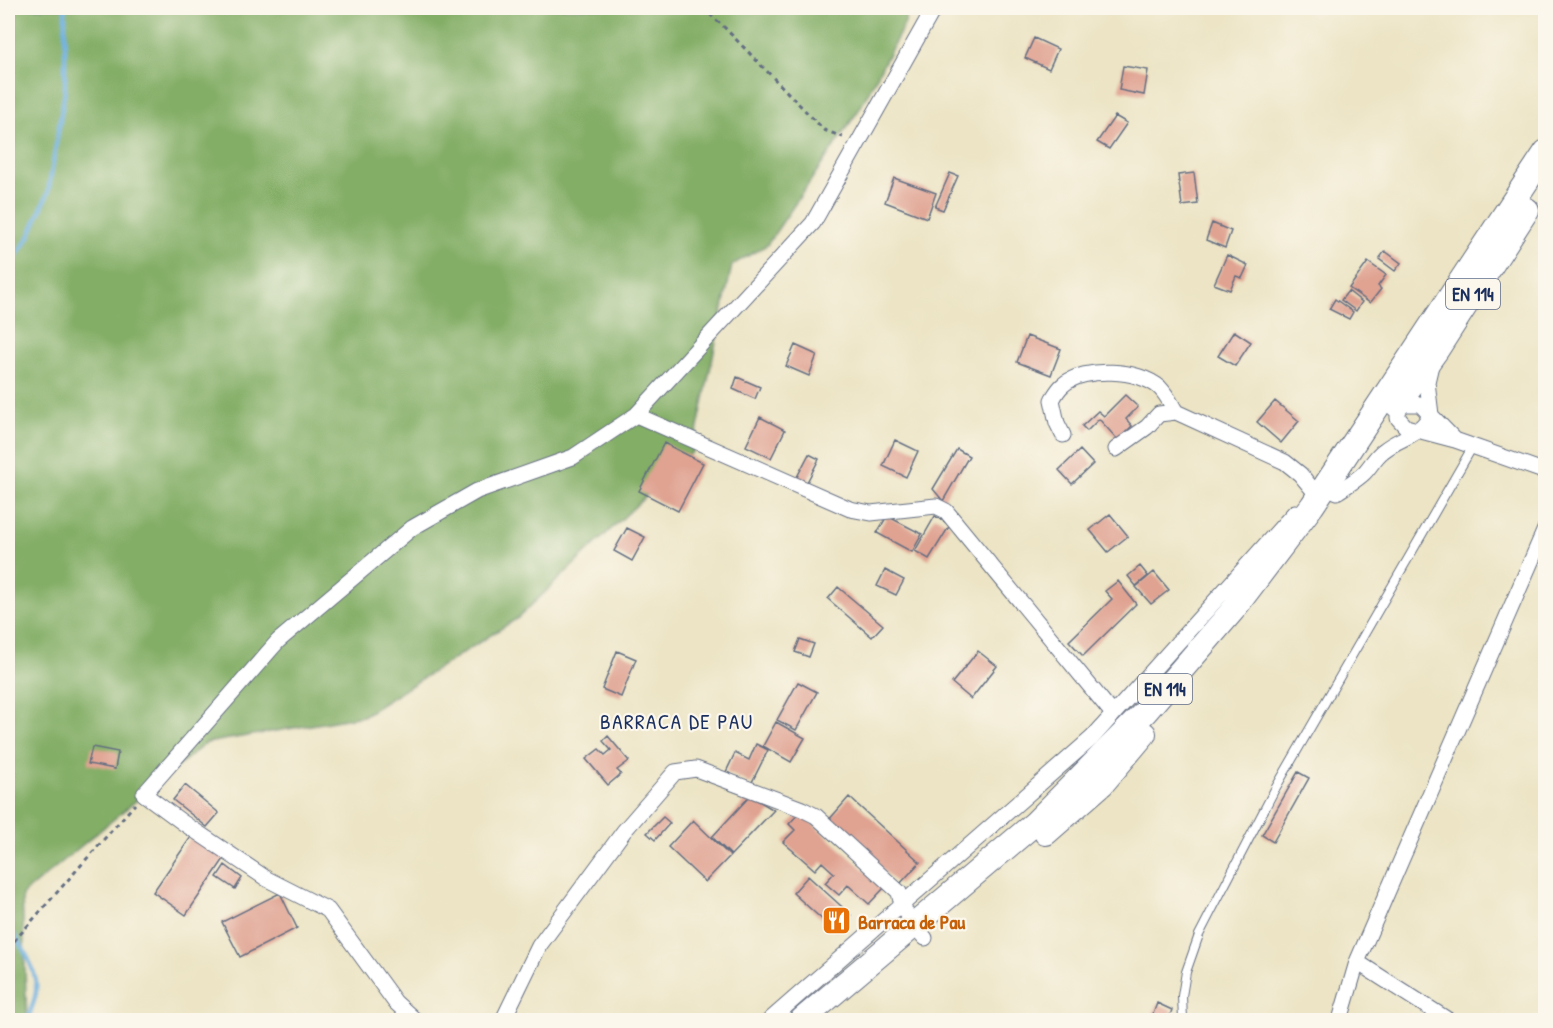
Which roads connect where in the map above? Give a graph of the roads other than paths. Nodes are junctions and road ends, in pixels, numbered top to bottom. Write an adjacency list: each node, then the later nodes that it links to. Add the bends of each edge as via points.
1 (934, 8): 7 (street, via 813,223)
2 (1545, 152): 5 (main road, EN 114)
3 (1545, 182): 4 (main road, EN 114)
4 (1436, 351): 5 (main road, EN 114); 8 (street, via 1427,382)
5 (1391, 400): 8 (street, via 1420,404); 9 (street, via 1398,418 1406,427); 14 (main road, EN 114); 16 (main road, EN 114, via 1364,448)
6 (1176, 412): 10 (street, via 1160,388 1147,380 1125,373 1094,373 1064,383 1052,400); 13 (street, via 1159,414 1148,427); 16 (street, via 1285,462)
7 (636, 415): 18 (street, via 850,509 871,513 936,506 946,511); 22 (street, via 573,458 477,490 412,528 278,641 144,794 267,879 328,910 395,1002)
8 (1431, 415): 9 (street); 11 (street)
9 (1419, 432): 11 (street); 16 (street, via 1391,444 1365,472)
10 (1062, 435)
11 (1455, 440): 12 (street)
12 (1473, 446): 15 (street); 27 (lane, via 1275,789 1215,903 1186,972)
13 (1116, 449)
14 (1348, 450): 16 (street); 20 (main road, EN 114, via 1312,506 1233,610 1146,711)
15 (1545, 472)
16 (1326, 492): 18 (street, via 1190,628); 20 (main road, EN 114, via 1283,568 1102,784)
17 (1545, 527): 21 (street)
18 (1113, 714): 19 (street, via 1092,738)
19 (901, 905): 20 (street); 23 (street, via 899,892 816,816 696,769 675,772 624,831 539,946); 24 (street)
20 (920, 932): 25 (main road, EN 114); 26 (main road, EN 114)
21 (1357, 962): 28 (street); 29 (street)
22 (415, 1020)
23 (503, 1020)
24 (770, 1020)
25 (802, 1020)
26 (828, 1020)
27 (1182, 1020)
28 (1340, 1020)
29 (1448, 1020)

